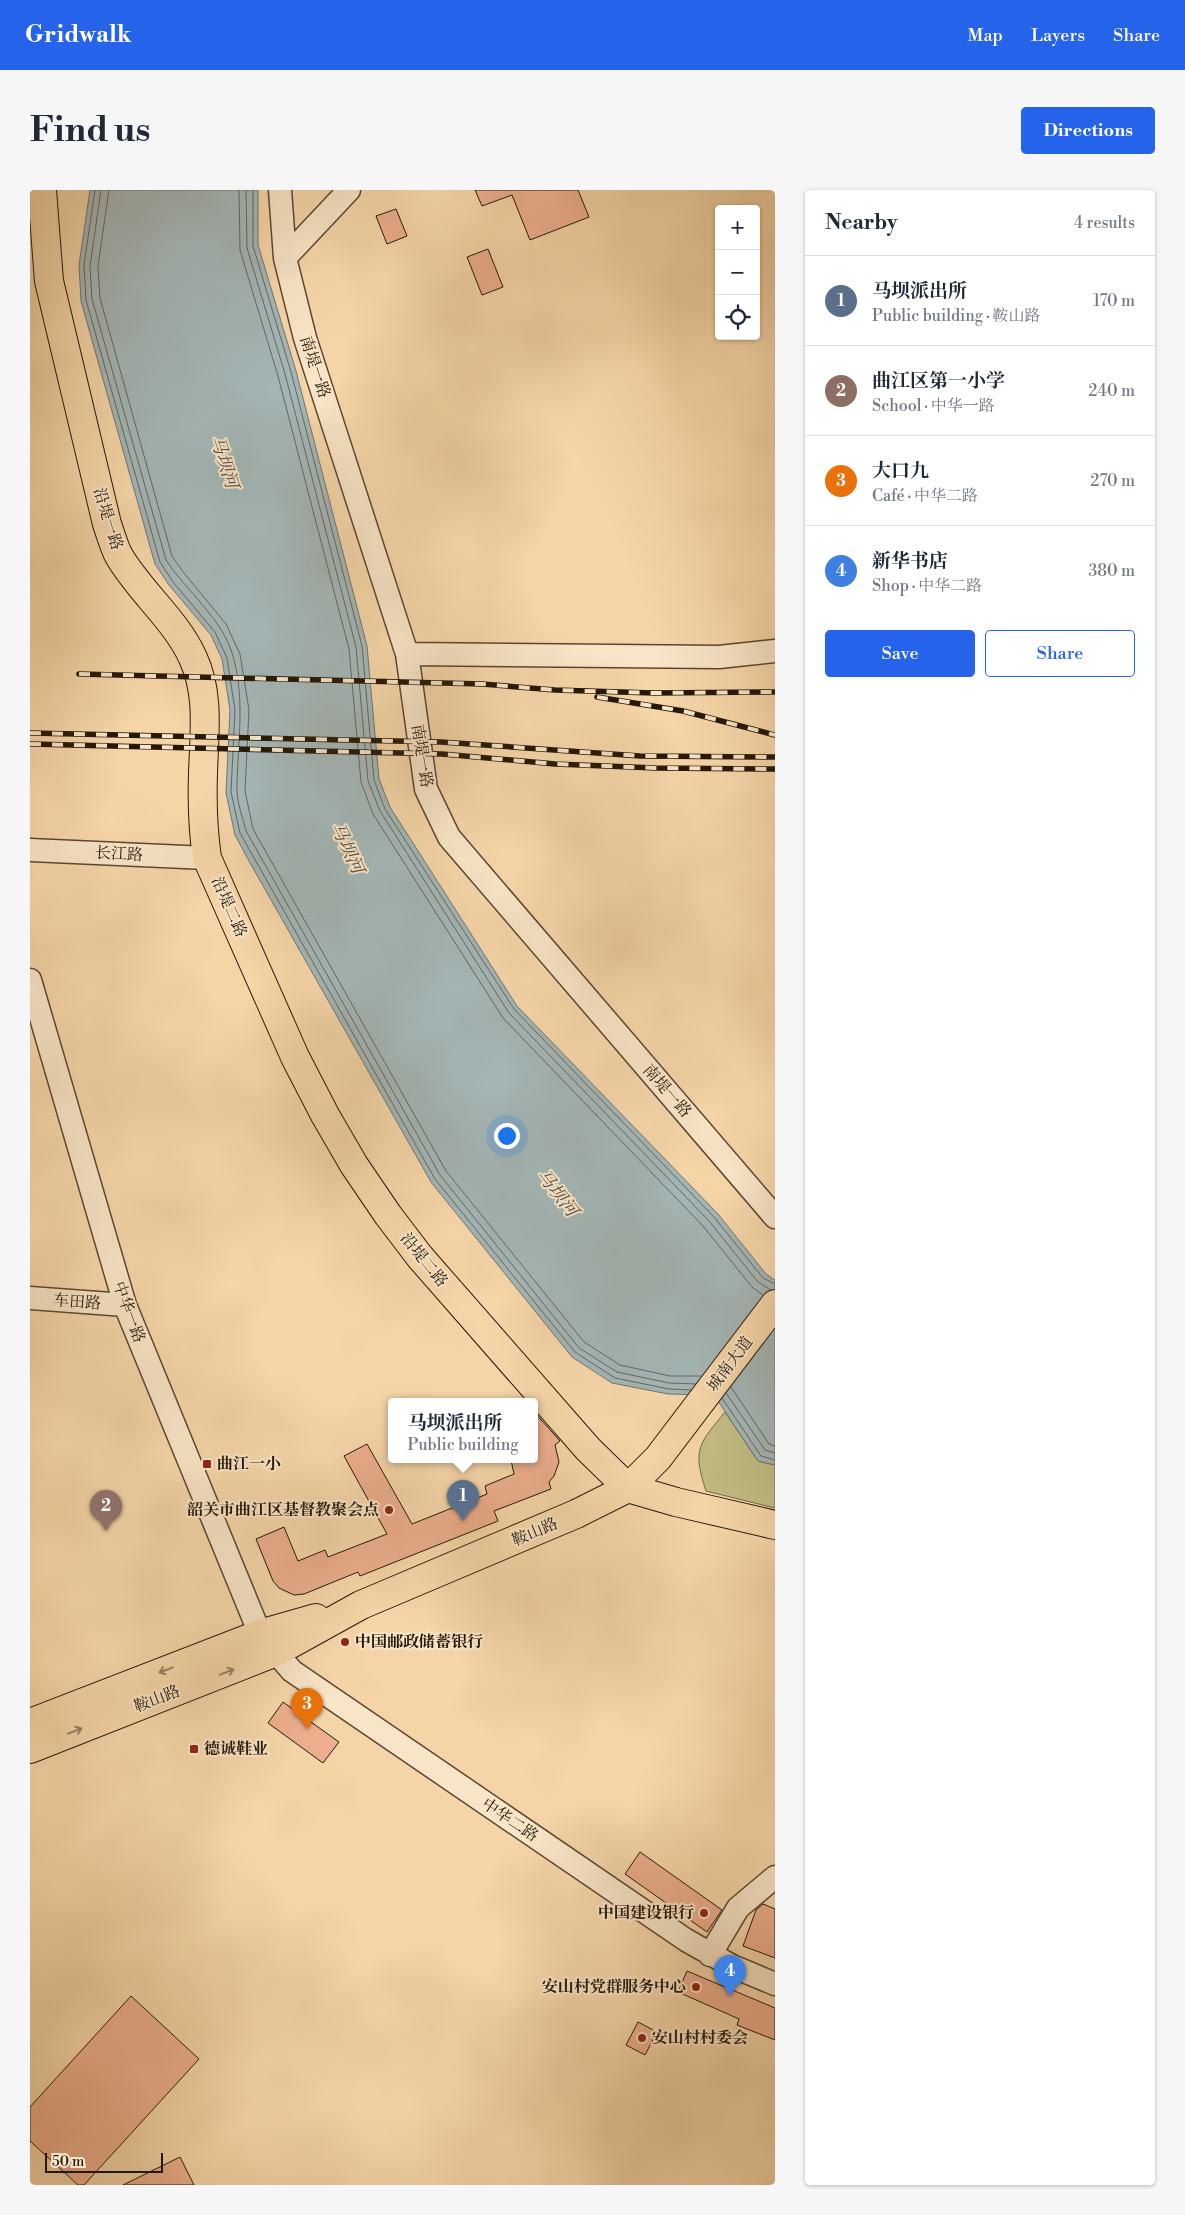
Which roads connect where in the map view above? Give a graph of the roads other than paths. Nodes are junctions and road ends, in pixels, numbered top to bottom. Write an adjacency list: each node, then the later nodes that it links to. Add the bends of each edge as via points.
1 (42, 190): 8 (main road, 沿堤一路, via 49,281 107,524 119,555 193,657 202,685 205,714 203,826)
2 (280, 190): 4 (street, 南堤一路)
3 (349, 190): 4 (street)
4 (285, 258): 6 (street, 南堤一路, via 305,338)
5 (775, 651): 6 (street, via 720,657)
6 (407, 654): 10 (street, 南堤一路, via 426,789 449,837)
7 (30, 850): 8 (street, 长江路)
8 (207, 858): 15 (main road, 沿堤二路, via 295,1057 354,1165 420,1257 588,1449)
9 (30, 980): 13 (street, 中华一路)
10 (775, 1217)
11 (30, 1298): 13 (street, 车田路)
12 (775, 1304): 14 (main road, 城南大道)
13 (125, 1305): 17 (street, 中华一路)
14 (685, 1425): 15 (main road, 鞍山路)
15 (628, 1488): 16 (main road, 沿堤二路); 17 (main road, 鞍山路, via 576,1514)
16 (775, 1525)
17 (268, 1643): 18 (main road, 鞍山路, one-way to 18); 19 (main road, 鞍山路, one-way to 17); 21 (street, 中华二路, via 292,1671)
18 (30, 1722)
19 (30, 1748)
20 (775, 1877): 21 (street, via 738,1908)
21 (710, 1955): 22 (street, 中华二路)
22 (775, 1984)

